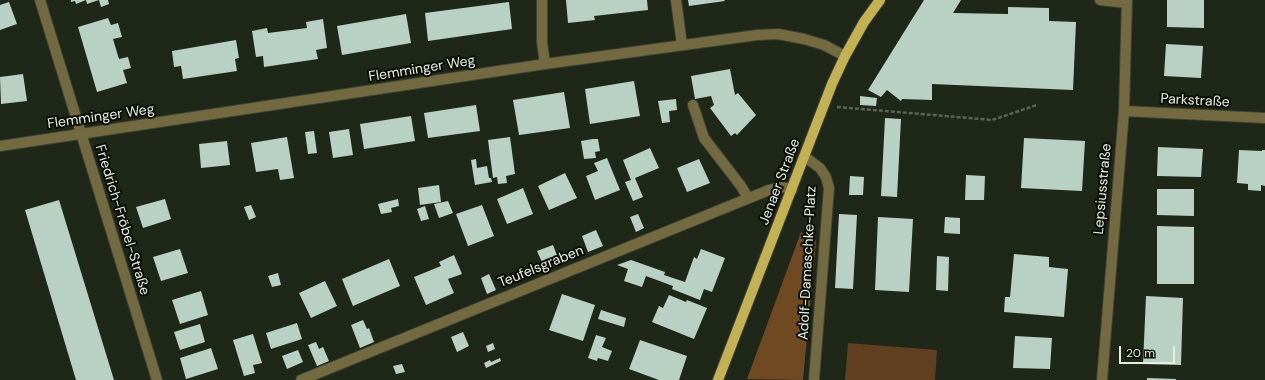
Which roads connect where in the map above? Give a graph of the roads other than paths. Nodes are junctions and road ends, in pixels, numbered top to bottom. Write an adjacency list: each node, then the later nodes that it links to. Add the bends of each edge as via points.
1 (40, 0): 13 (street, Friedrich-Fröbel-Straße)
2 (542, 0): 9 (street)
3 (676, 0): 7 (street)
4 (880, 0): 8 (main road, Jenaer Straße)
5 (1100, 0): 6 (street)
6 (1127, 2): 11 (street, Lepsiusstraße)
7 (682, 45): 8 (street, Flemminger Weg, via 778,34 824,45); 9 (street, Flemminger Weg)
8 (845, 56): 15 (main road, Jenaer Straße)
9 (545, 64): 13 (street, Flemminger Weg)
10 (693, 105): 17 (street, via 704,138)
11 (1124, 111): 12 (street, Parkstraße); 22 (street, Lepsiusstraße)
12 (1265, 118)
13 (80, 134): 14 (street, Flemminger Weg); 18 (street, Friedrich-Fröbel-Straße)
14 (0, 146)
15 (805, 157): 16 (main road, Jenaer Straße); 21 (street, Adolf-Damaschke-Platz, via 820,168 829,188)
16 (792, 190): 17 (street, Teufelsgraben, via 783,186); 20 (main road, Jenaer Straße)
17 (748, 198): 19 (street, Teufelsgraben)
18 (157, 380)
19 (302, 380)
20 (718, 380)
21 (814, 380)
22 (1102, 380)

